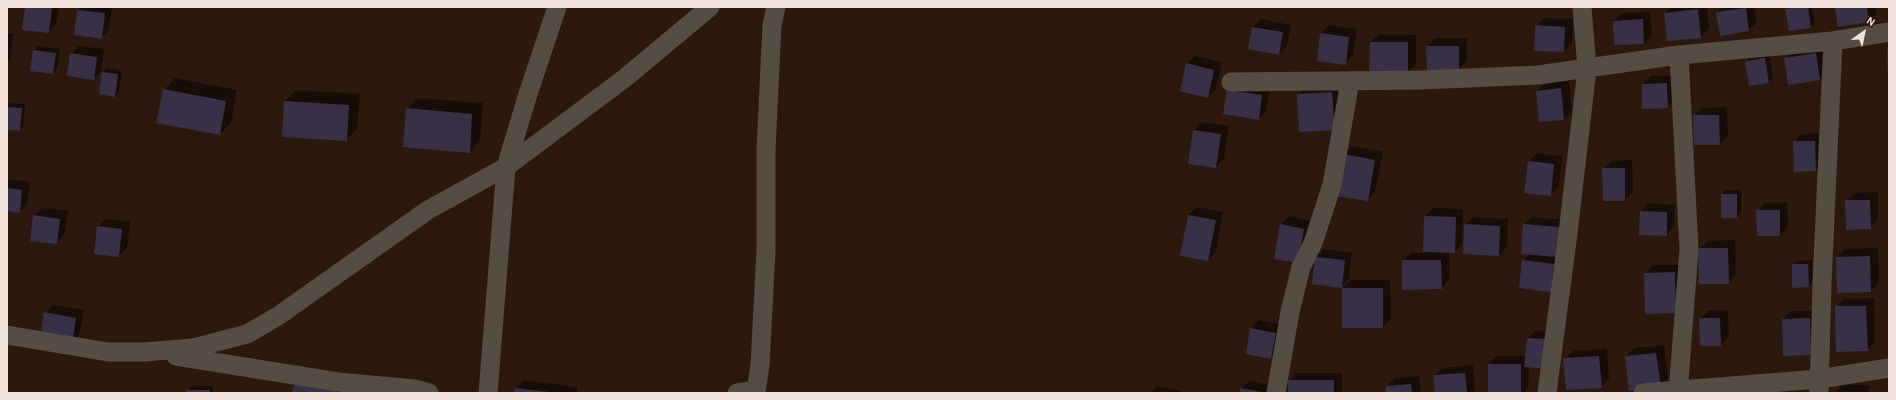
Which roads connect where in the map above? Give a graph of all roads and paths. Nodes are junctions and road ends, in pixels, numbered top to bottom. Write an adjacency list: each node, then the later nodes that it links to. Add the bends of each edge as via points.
1 (557, 7): 11 (street)
2 (710, 7): 11 (street, via 619,82)
3 (776, 7): 17 (street, via 766,150 765,258 760,365)
4 (1582, 7): 8 (street)
5 (1889, 32): 6 (street)
6 (1833, 41): 7 (street); 15 (street)
7 (1679, 55): 8 (street); 16 (street, via 1689,250)
8 (1587, 69): 9 (street, via 1538,75); 22 (street)
9 (1350, 81): 10 (street); 21 (street, via 1332,185 1301,267 1290,312)
10 (1231, 82)
11 (506, 167): 13 (street, via 428,210 278,316 247,334 192,348); 19 (street)
12 (7, 335): 13 (street, via 108,352)
13 (145, 352): 18 (street, via 338,382 415,389)
14 (1889, 368): 15 (street)
15 (1819, 386): 16 (street)
16 (1678, 391): 23 (street)
17 (756, 392): 20 (street)
18 (429, 393)
19 (488, 393)
20 (737, 393)
21 (1276, 393)
22 (1547, 393)
23 (1643, 393)

